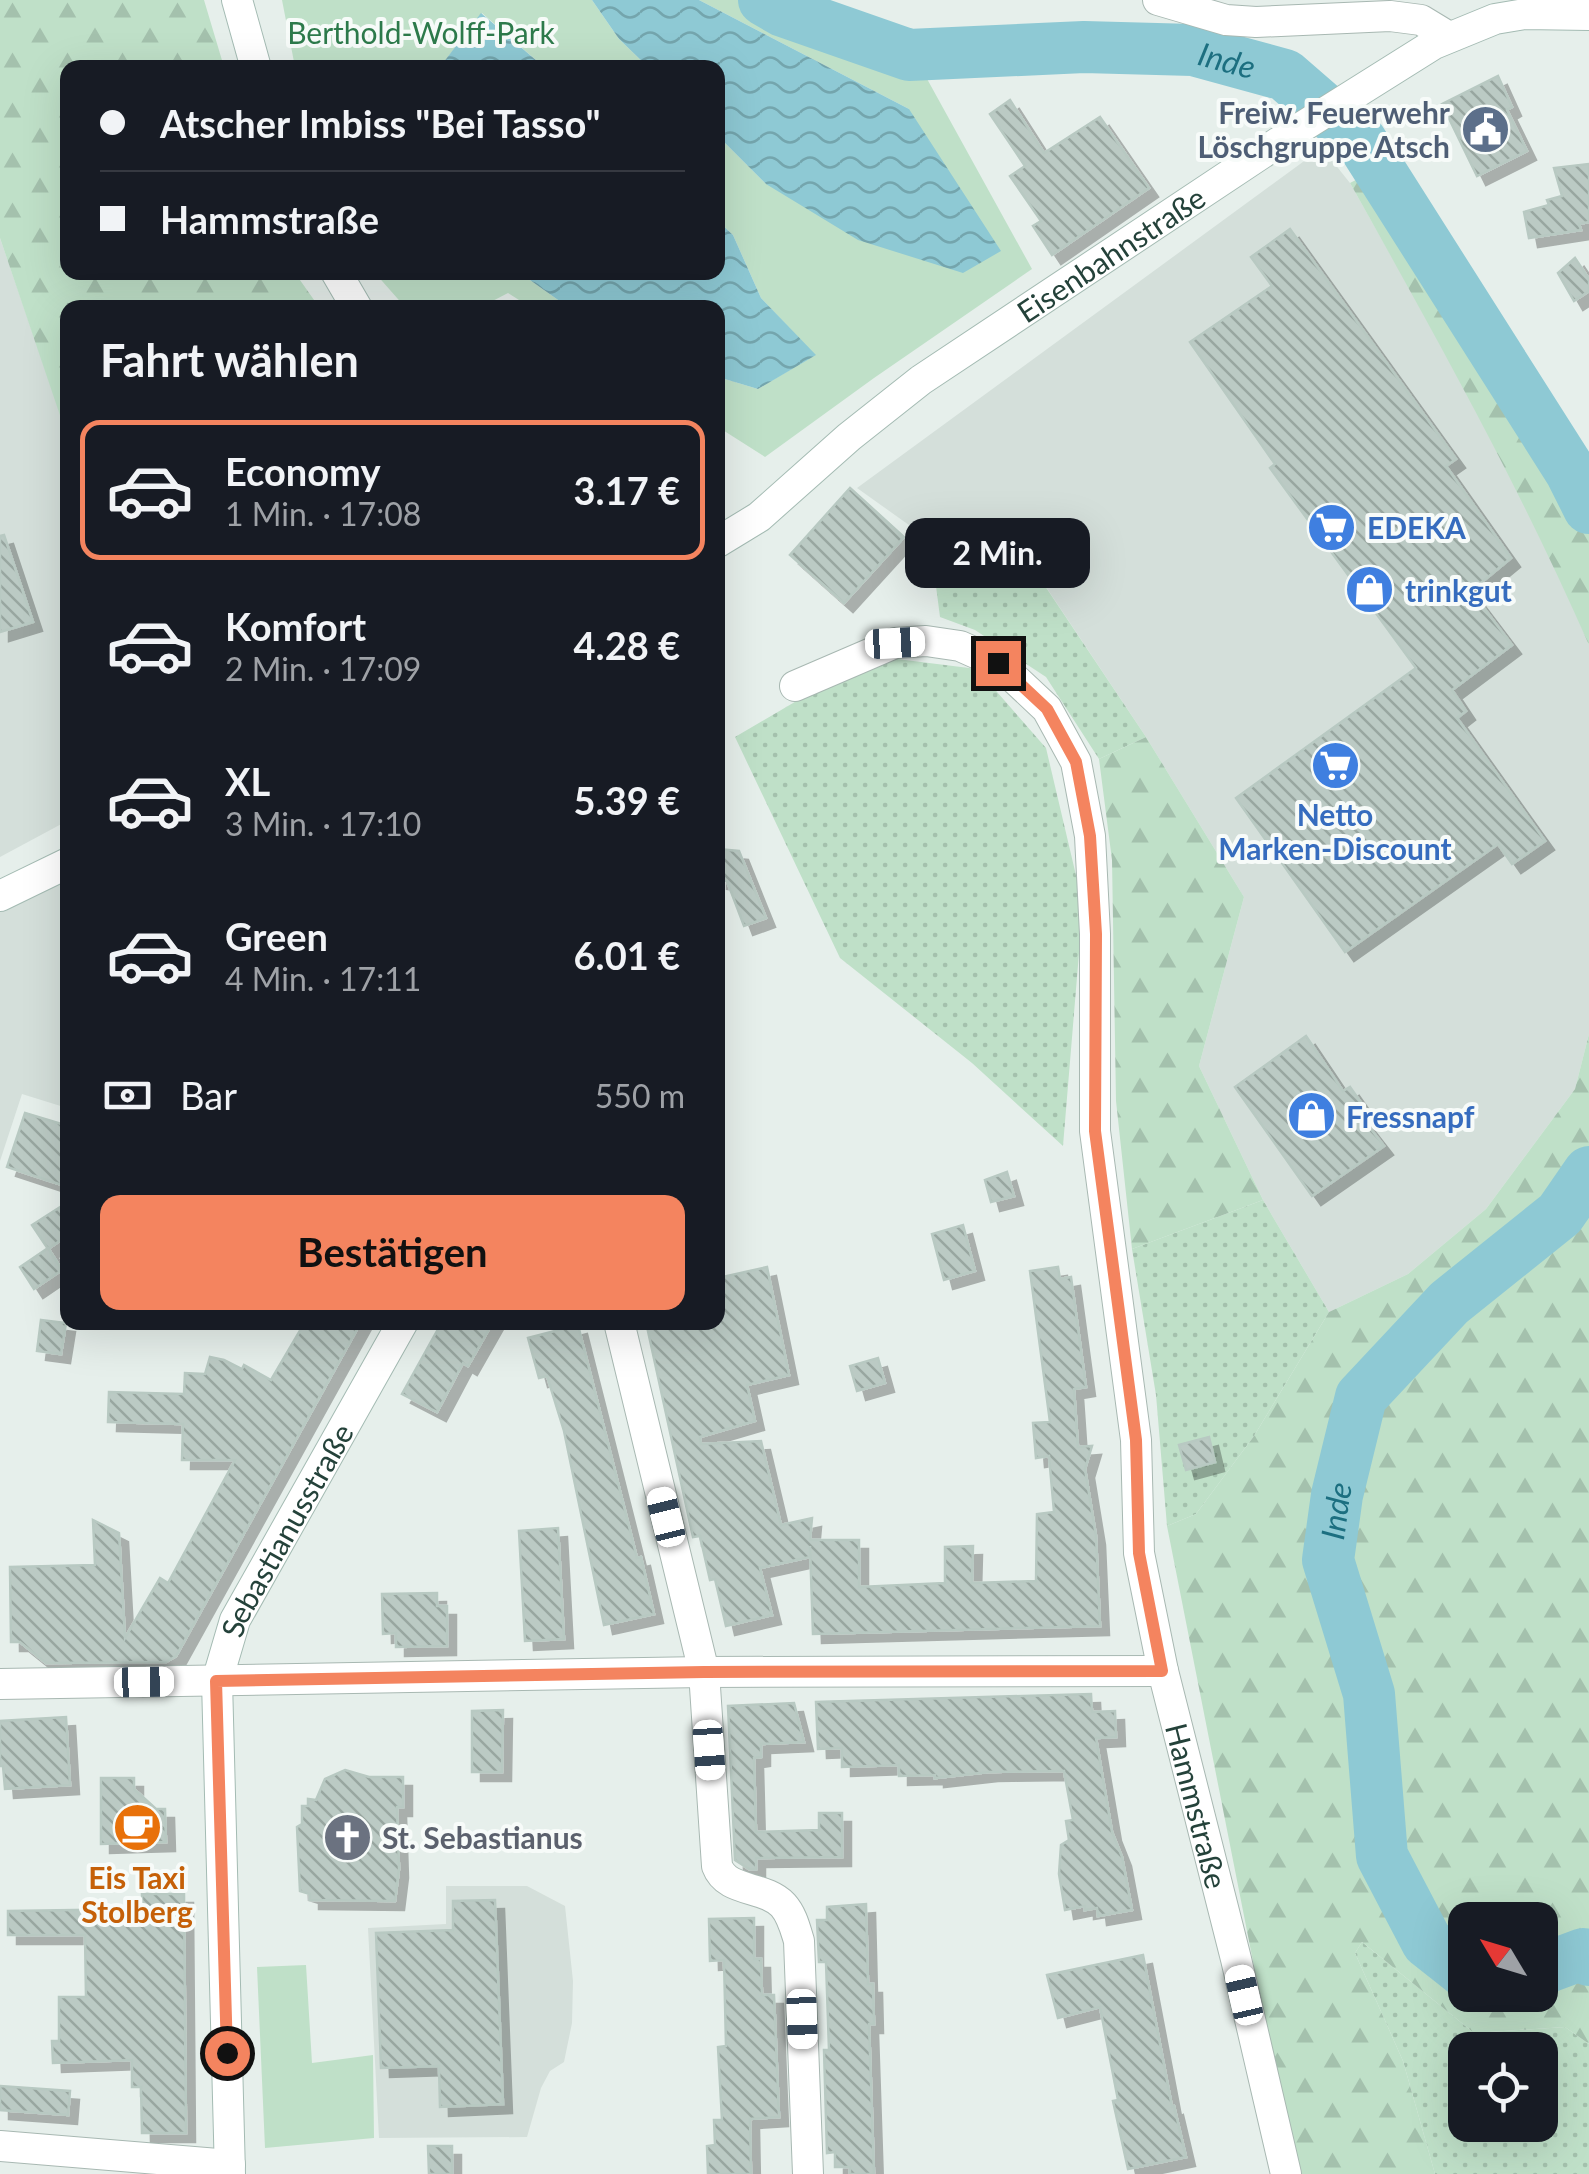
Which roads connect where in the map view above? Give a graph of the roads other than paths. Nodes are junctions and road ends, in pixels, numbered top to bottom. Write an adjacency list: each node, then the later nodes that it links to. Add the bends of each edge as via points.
1 (236, 0): 5 (street)
2 (1158, 0): 4 (street, via 1241,21 1390,16 1421,20)
3 (1589, 15): 4 (street, Eisenbahnstraße, via 1525,14)
4 (1449, 36): 6 (street, Eisenbahnstraße, via 921,380 759,517)
5 (254, 60)
6 (725, 538)
7 (795, 686): 12 (street, Hammstraße, via 895,643 960,646 998,663 1047,709 1076,762 1090,836 1096,934 1095,1131 1136,1440 1139,1553)
8 (60, 866): 9 (street)
9 (0, 896)
10 (399, 1330): 14 (street, Sebastianusstraße, via 235,1620)
11 (621, 1330): 13 (street)
12 (1162, 1671): 13 (street); 19 (street, Hammstraße)
13 (704, 1672): 14 (street); 18 (street, via 717,1866 726,1881 782,1903 798,1941)
14 (216, 1681): 15 (street); 17 (street, Sebastianusstraße)
15 (0, 1684)
16 (0, 2146): 17 (street)
17 (230, 2170)
18 (808, 2174)
19 (1286, 2174)

